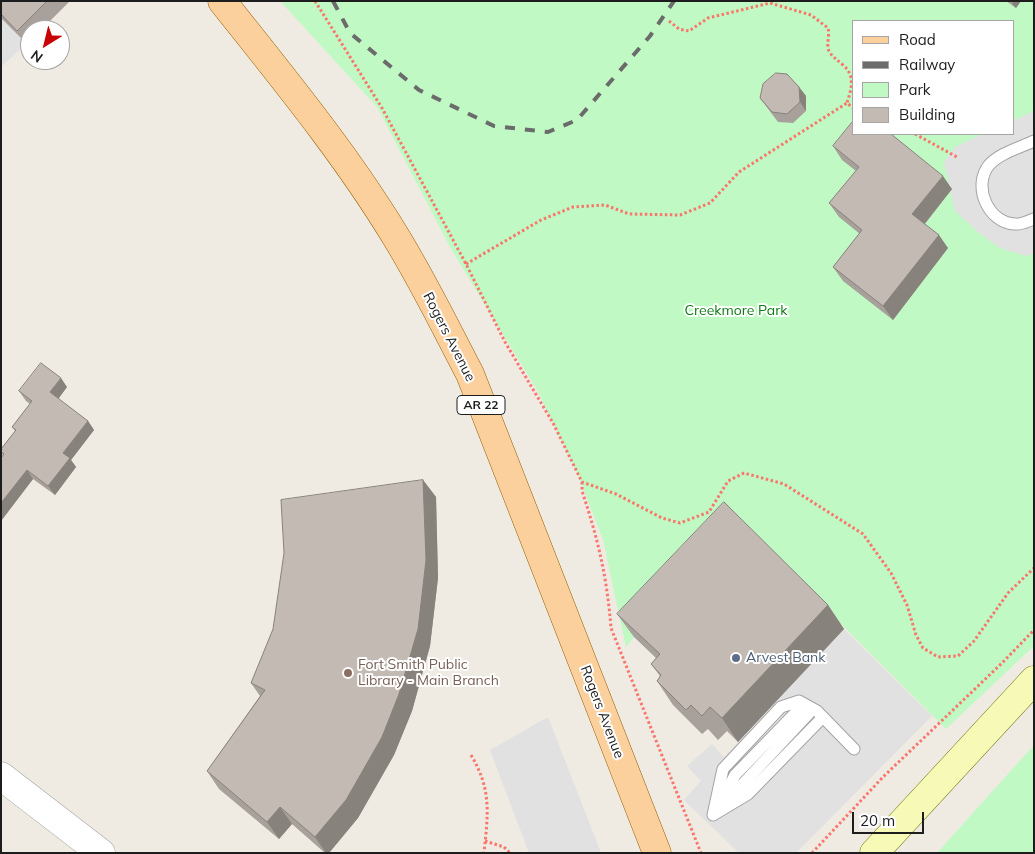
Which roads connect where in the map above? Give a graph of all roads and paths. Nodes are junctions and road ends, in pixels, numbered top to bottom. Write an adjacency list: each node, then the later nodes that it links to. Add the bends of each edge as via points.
1 (222, 1): 24 (main road, Rogers Avenue / AR 22, via 348,164 396,237 437,309 470,374)
2 (315, 1): 12 (path, via 382,108)
3 (669, 21): 4 (path, via 678,29 689,31 708,18 770,3 811,15 828,28 827,49 845,66)
4 (852, 83)
5 (852, 89): 6 (path)
6 (847, 102): 7 (path); 12 (path, via 739,172 710,203 680,215 629,214 605,205 573,207 541,220)
7 (852, 107)
8 (917, 135): 10 (path)
9 (1034, 142): 11 (lane, via 996,158 988,167 982,189 984,200 998,218 1017,225)
10 (956, 157)
11 (1034, 219)
12 (466, 264): 13 (path)
13 (582, 482): 14 (path, via 680,523 709,512 728,481 744,474 784,484 863,534 891,573 907,605 916,635 924,648 938,657 958,656 974,641 1008,593); 28 (path, via 598,540 611,628)
14 (1034, 568)
15 (1034, 630): 29 (path, via 884,777)
16 (1034, 680): 30 (main road)
17 (808, 707): 18 (lane); 22 (lane); 22 (lane, via 799,701 781,707 723,769)
18 (823, 717): 19 (lane); 22 (lane, via 748,794)
19 (854, 749)
20 (471, 755): 23 (path, via 487,794)
21 (1, 776): 25 (street)
22 (713, 815)
23 (485, 841): 26 (path); 27 (path, via 504,847)
24 (658, 851)
25 (101, 853)
26 (484, 853)
27 (510, 853)
28 (701, 853)
29 (812, 853)
30 (874, 853)

